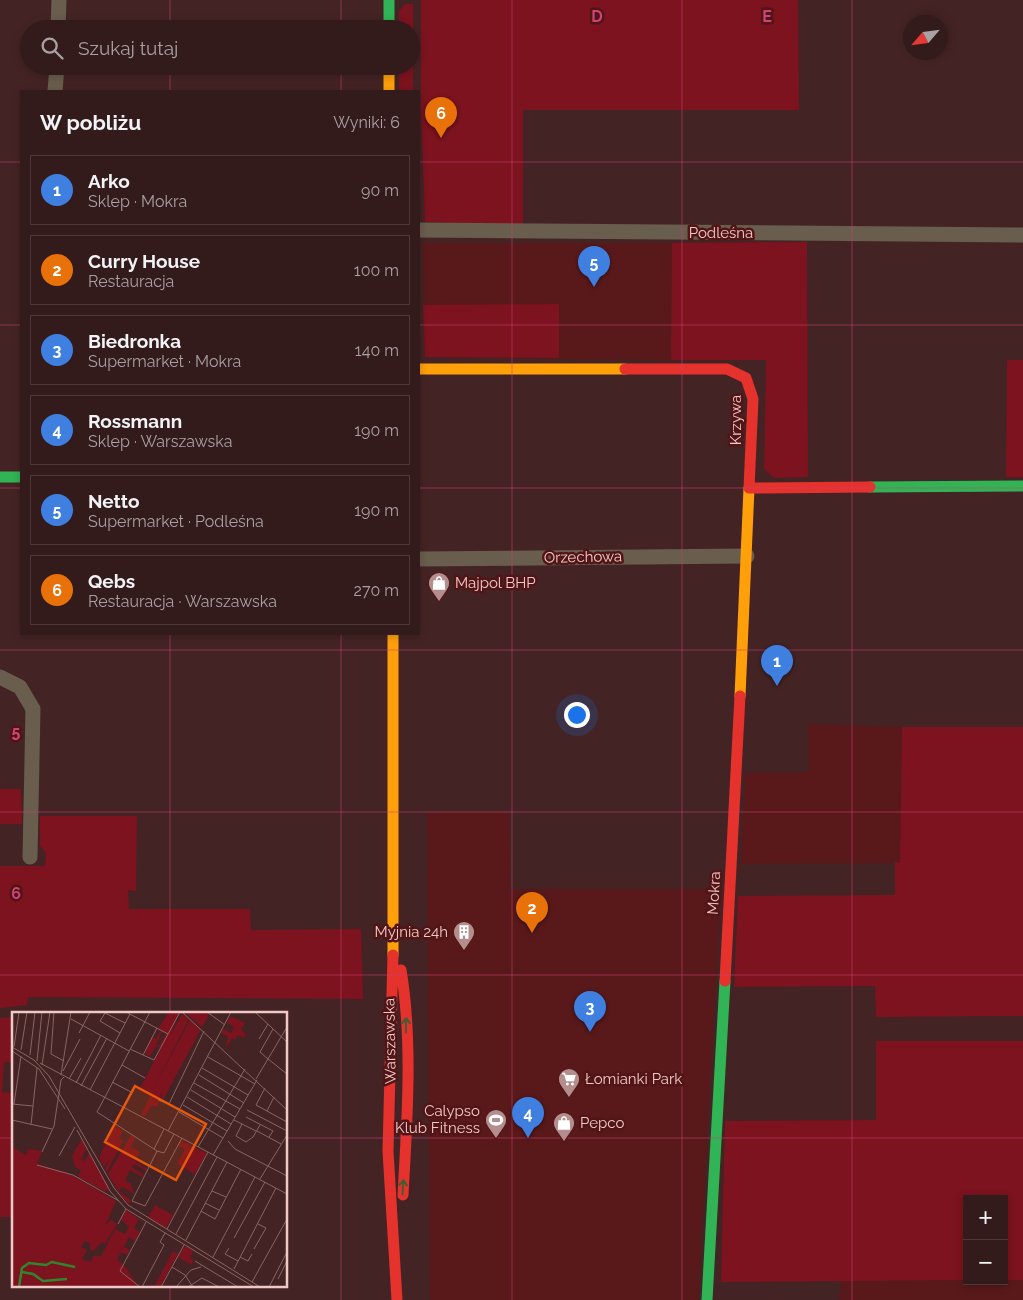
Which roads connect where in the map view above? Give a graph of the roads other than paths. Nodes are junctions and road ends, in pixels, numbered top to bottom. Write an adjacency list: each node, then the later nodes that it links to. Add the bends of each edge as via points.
1 (59, 0): 3 (street)
2 (389, 0): 4 (street)
3 (58, 20)
4 (389, 20)
5 (56, 75): 7 (street)
6 (389, 75): 8 (street)
7 (56, 90)
8 (389, 90)
9 (420, 230): 10 (street, Podleśna)
10 (1023, 235)
11 (420, 369): 15 (street, Krzywa, via 727,369 736,372 746,378 753,399)
12 (0, 477): 13 (street)
13 (20, 477)
14 (1023, 486): 15 (street)
15 (750, 488): 16 (street, Mokra)
16 (747, 556): 17 (street, Orzechowa); 26 (street, Mokra)
17 (420, 559)
18 (393, 635): 21 (street, Warszawska)
19 (0, 677): 20 (street, via 20,688 30,701 33,715)
20 (30, 857)
21 (394, 932): 22 (street, Warszawska, one-way to 21, via 407,1005); 23 (street, Warszawska)
22 (405, 1165): 23 (street); 24 (street, Warszawska, one-way to 22)
23 (389, 1166): 24 (street, Warszawska)
24 (396, 1271): 25 (street, Warszawska)
25 (396, 1300)
26 (707, 1300)

